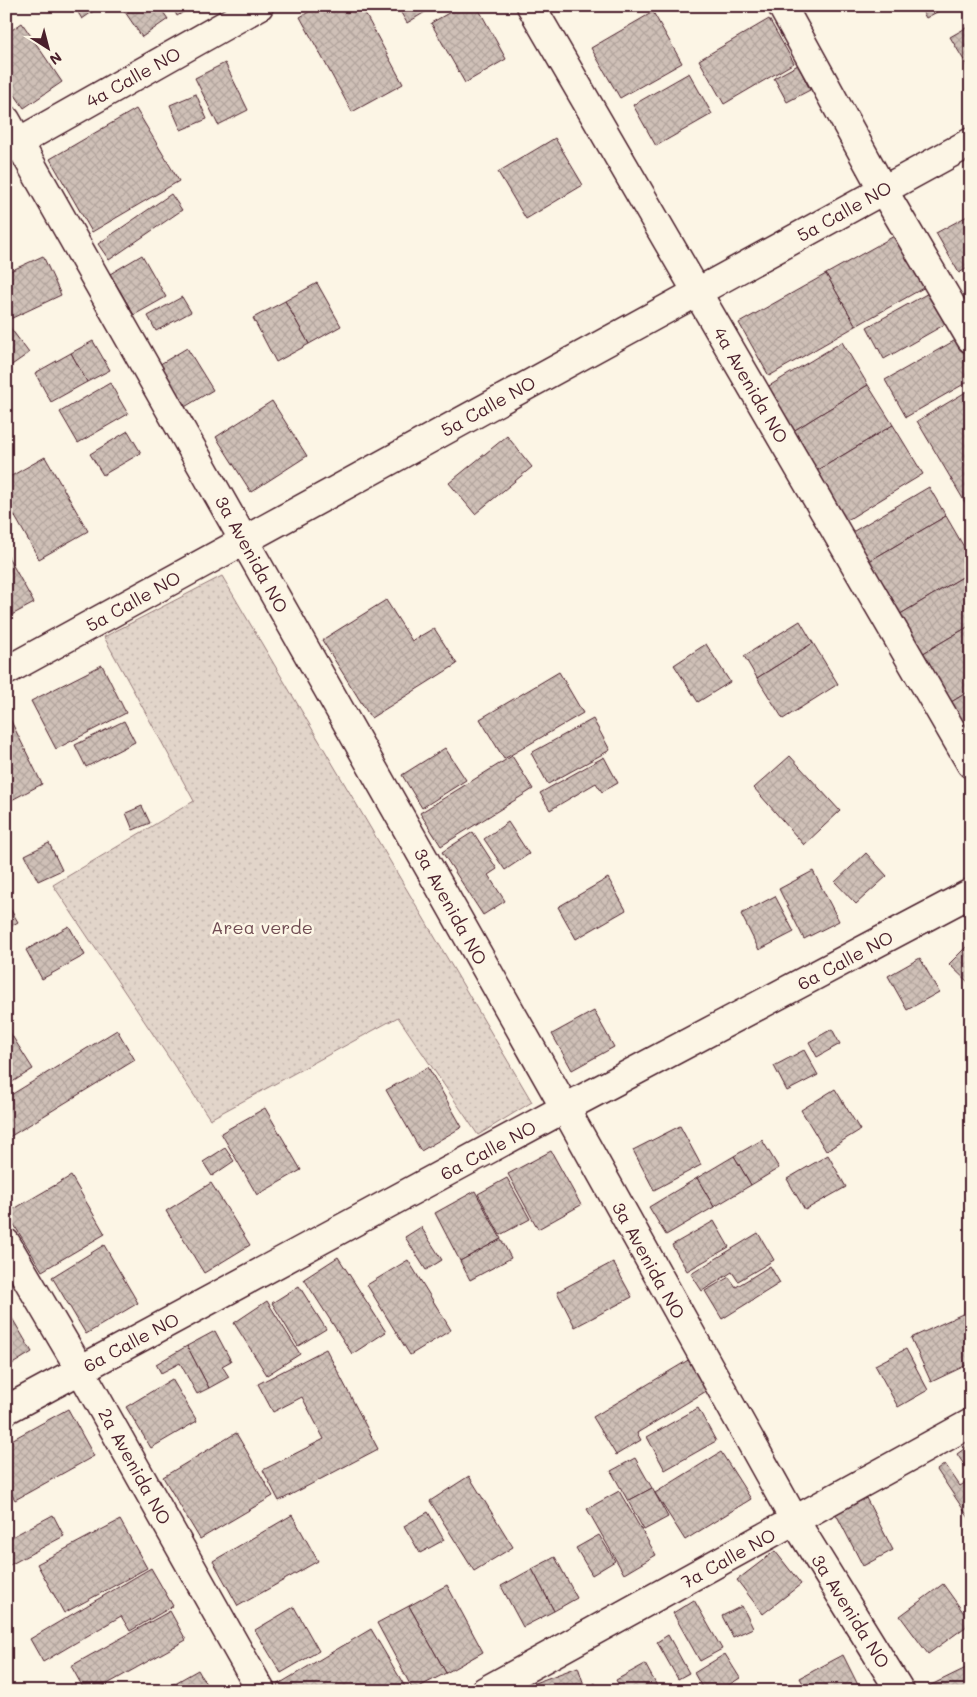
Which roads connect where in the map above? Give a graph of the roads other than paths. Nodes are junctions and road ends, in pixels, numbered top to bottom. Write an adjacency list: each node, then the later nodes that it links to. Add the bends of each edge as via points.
1 (259, 6): 4 (street, 4a Calle NO)
2 (531, 6): 7 (street, 4a Avenida NO)
3 (782, 6): 6 (street)
4 (11, 137): 9 (street, 3a Avenida NO)
5 (971, 142): 6 (street, 5a Calle NO)
6 (884, 190): 7 (street, 5a Calle NO); 8 (street)
7 (696, 292): 9 (street, 5a Calle NO); 11 (street, 4a Avenida NO)
8 (971, 339)
9 (244, 540): 10 (street, 5a Calle NO); 13 (street, 3a Avenida NO)
10 (6, 671)
11 (971, 764)
12 (971, 893): 13 (street, 6a Calle NO)
13 (565, 1108): 15 (street, 6a Calle NO); 18 (street, 3a Avenida NO)
14 (6, 1243): 15 (street, 2a Avenida NO)
15 (80, 1369): 16 (street, 6a Calle NO); 19 (street, 2a Avenida NO)
16 (6, 1410)
17 (971, 1423): 18 (street, 7a Calle NO)
18 (795, 1521): 20 (street, 7a Calle NO); 21 (street, 3a Avenida NO)
19 (261, 1691)
20 (485, 1691)
21 (900, 1691)

